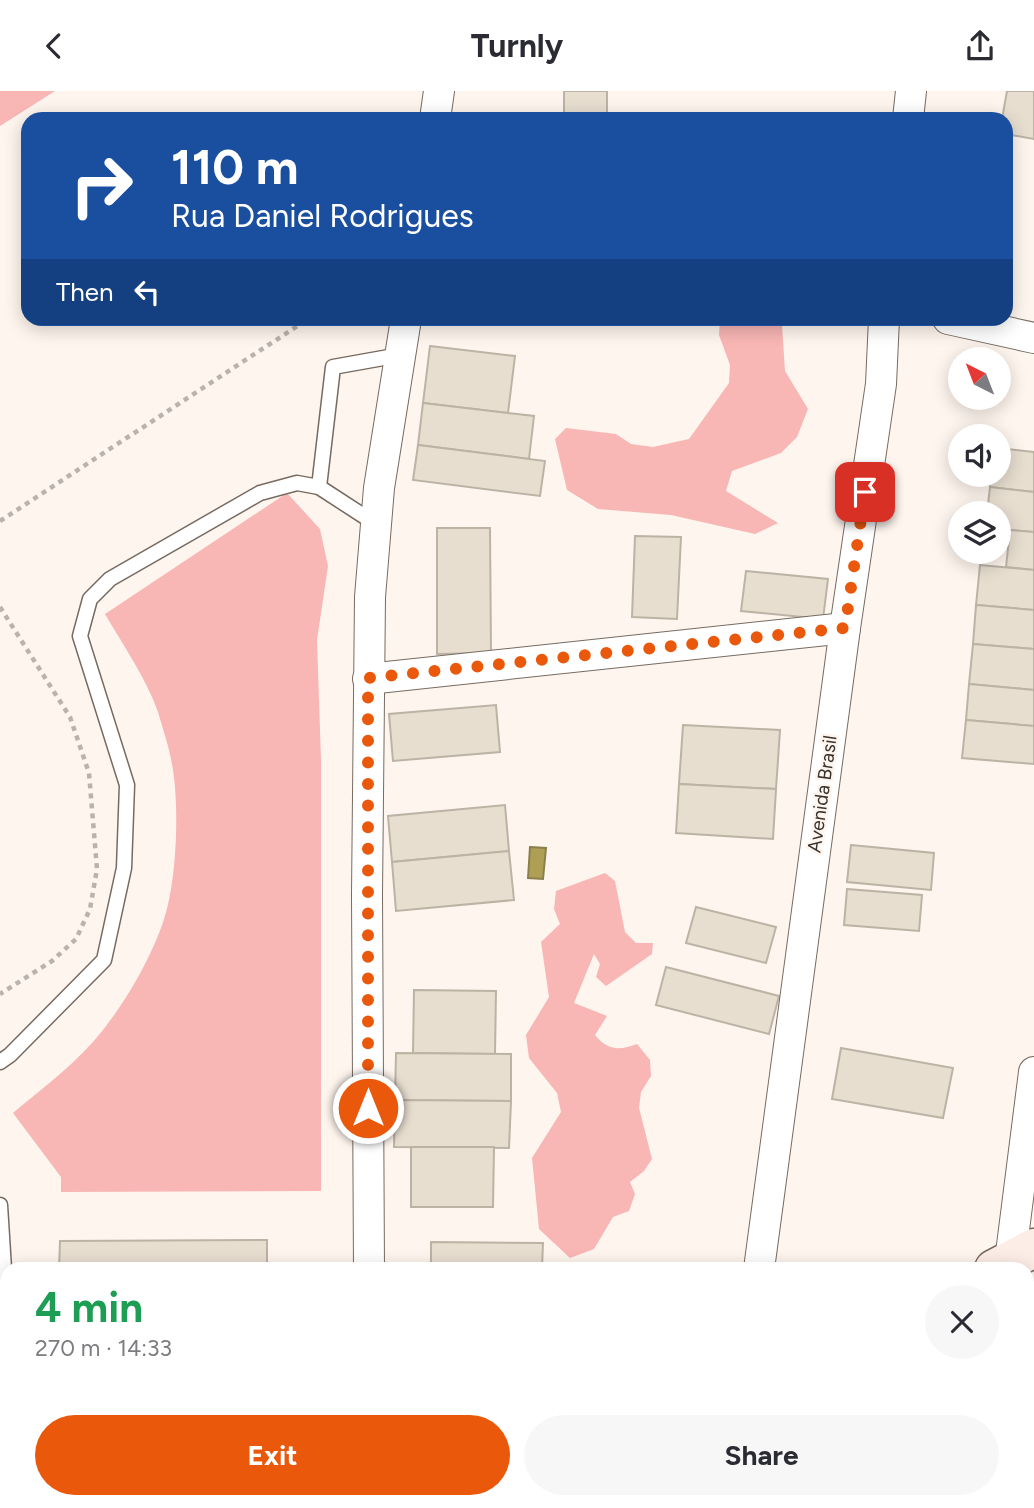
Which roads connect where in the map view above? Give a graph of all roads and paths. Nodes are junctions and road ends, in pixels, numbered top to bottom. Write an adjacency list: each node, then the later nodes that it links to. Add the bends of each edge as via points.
1 (439, 91): 3 (street)
2 (911, 91): 4 (street)
3 (436, 112)
4 (909, 112)
5 (297, 326): 12 (path)
6 (406, 326): 10 (street)
7 (884, 326): 15 (street, Avenida Brasil, via 881,384)
8 (980, 326): 9 (street)
9 (1034, 338)
10 (400, 355): 11 (lane, via 332,367); 13 (street)
11 (319, 487): 13 (lane); 18 (lane, via 297,483 260,492 110,579 90,599 80,636 127,785 124,868 104,960)
12 (0, 521)
13 (376, 524): 16 (street)
14 (0, 607): 17 (path, via 78,735 89,773 97,869 90,909 76,939 52,961)
15 (845, 628): 16 (street); 24 (street, Avenida Brasil)
16 (368, 678): 23 (street)
17 (0, 994)
18 (0, 1062)
19 (1034, 1072): 21 (street)
20 (0, 1205): 22 (lane)
21 (1012, 1261)
22 (4, 1262)
23 (369, 1262)
24 (760, 1262)

